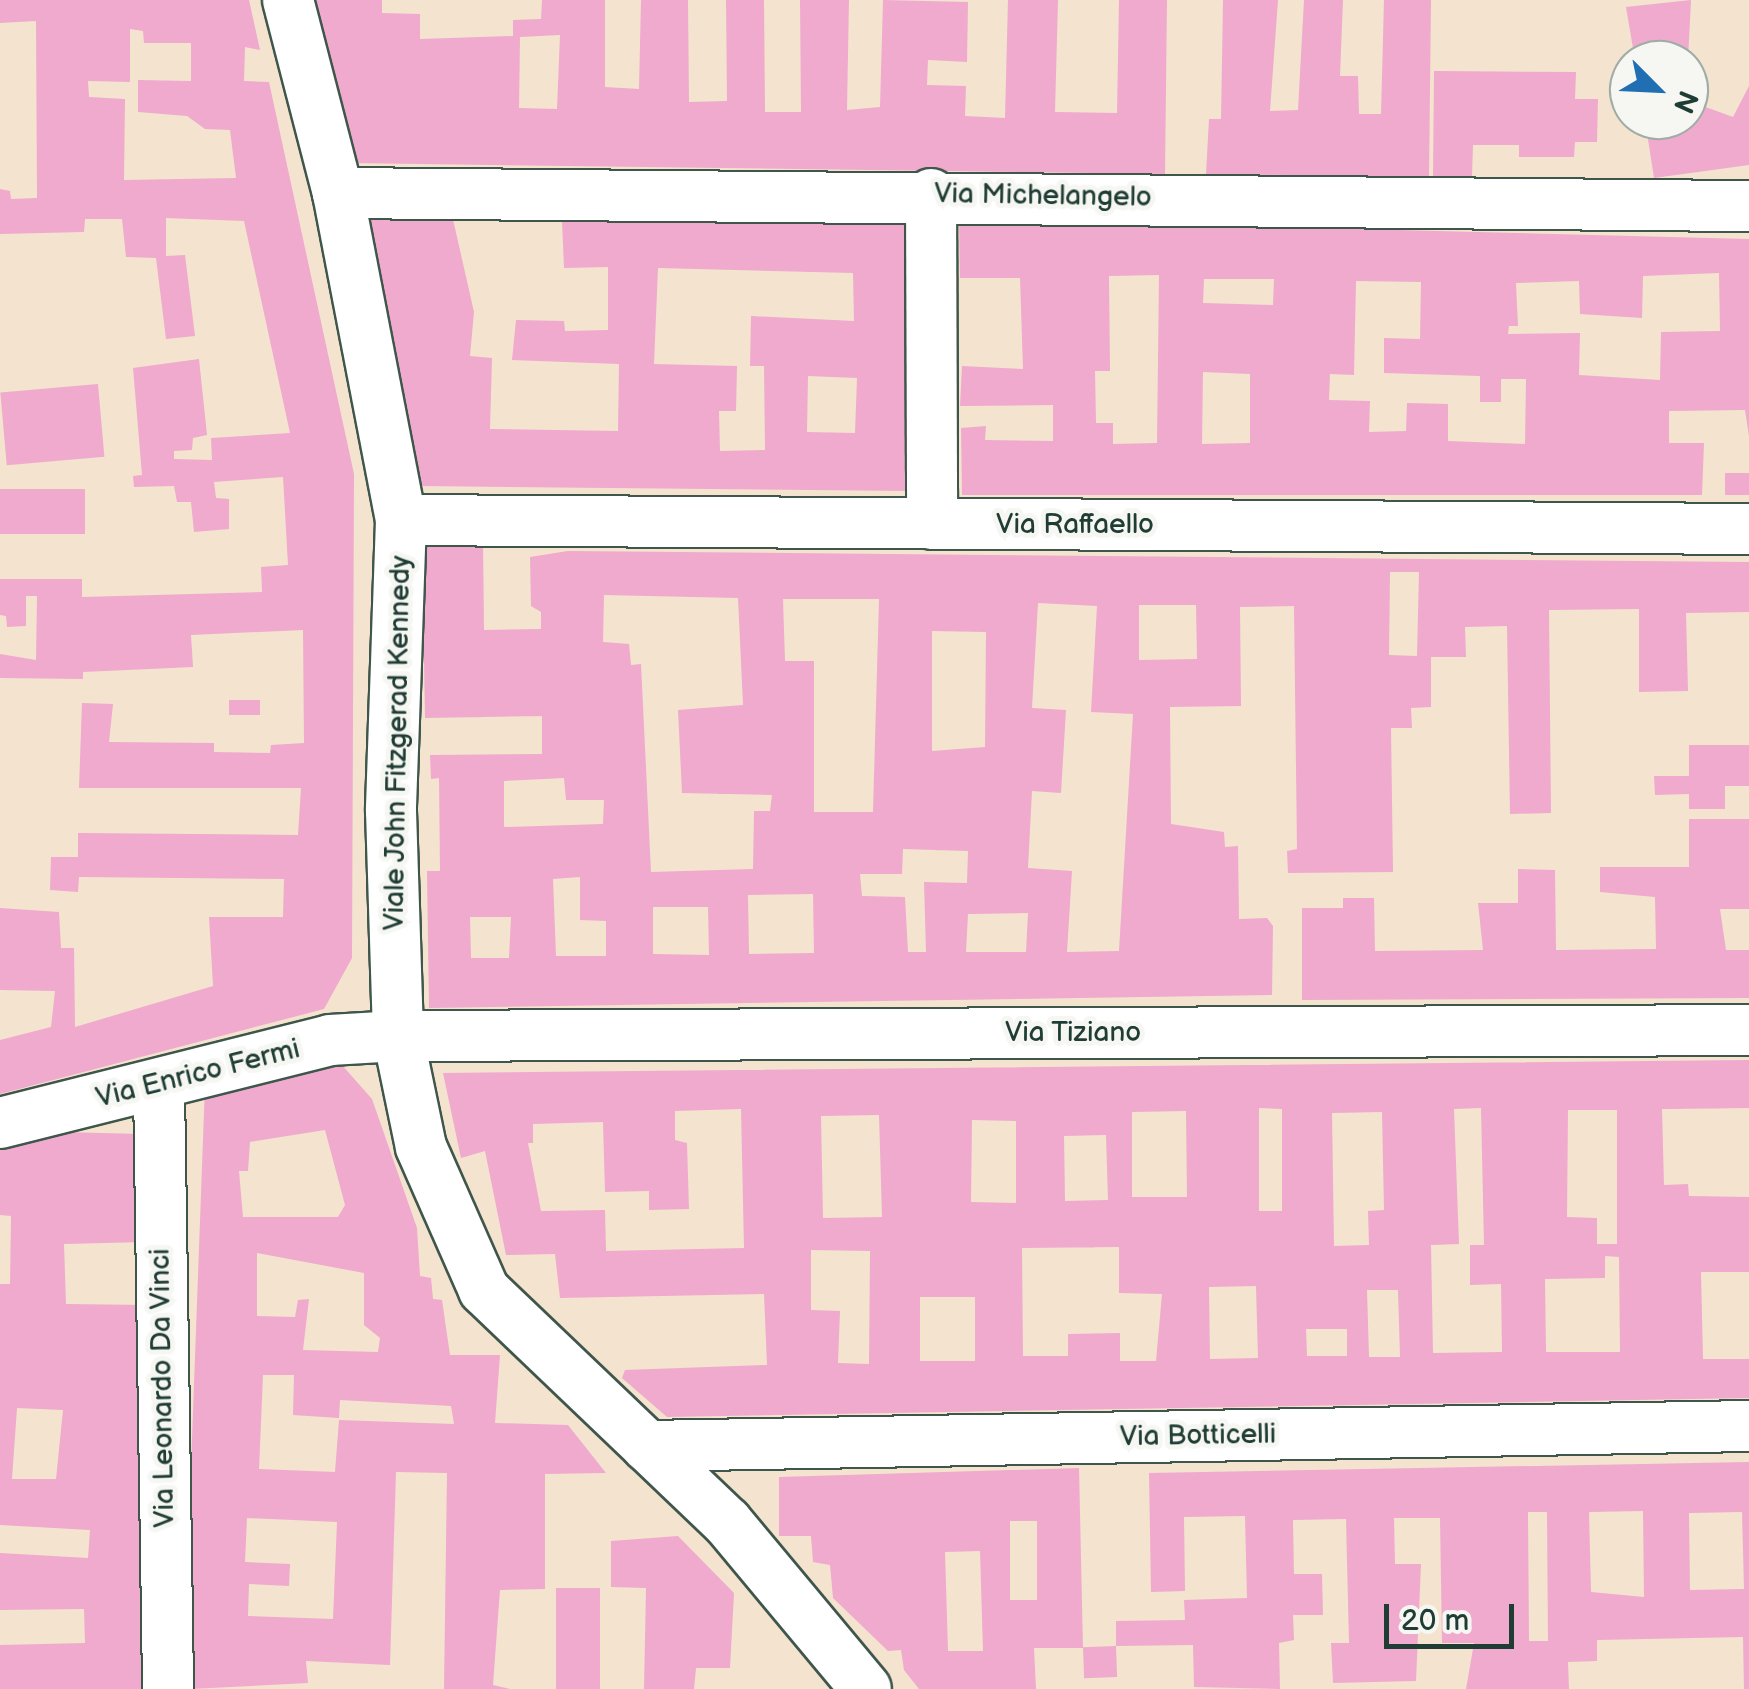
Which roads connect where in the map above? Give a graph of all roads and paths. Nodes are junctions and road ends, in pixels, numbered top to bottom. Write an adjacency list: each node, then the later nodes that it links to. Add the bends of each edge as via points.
1 (288, 0): 2 (street, Viale John Fitzgerad Kennedy)
2 (338, 193): 3 (street, Via Michelangelo); 5 (street, Viale John Fitzgerad Kennedy)
3 (931, 194): 4 (street, Via Michelangelo); 6 (street)
4 (1749, 206)
5 (401, 520): 6 (street, Via Raffaello); 9 (street, Viale John Fitzgerad Kennedy, via 391,811)
6 (932, 524): 7 (street, Via Raffaello)
7 (1749, 529)
8 (1749, 1030): 9 (street, Via Tiziano)
9 (398, 1036): 10 (street, Via Enrico Fermi, via 330,1040); 13 (street, Viale John Fitzgerad Kennedy, via 421,1147 484,1290)
10 (158, 1086): 11 (street, Via Enrico Fermi); 14 (street, Via Leonardo Da Vinci)
11 (0, 1124)
12 (1749, 1426): 13 (street, Via Botticelli)
13 (647, 1446): 15 (street, Viale John Fitzgerad Kennedy, via 727,1522)
14 (168, 1689)
15 (866, 1689)

